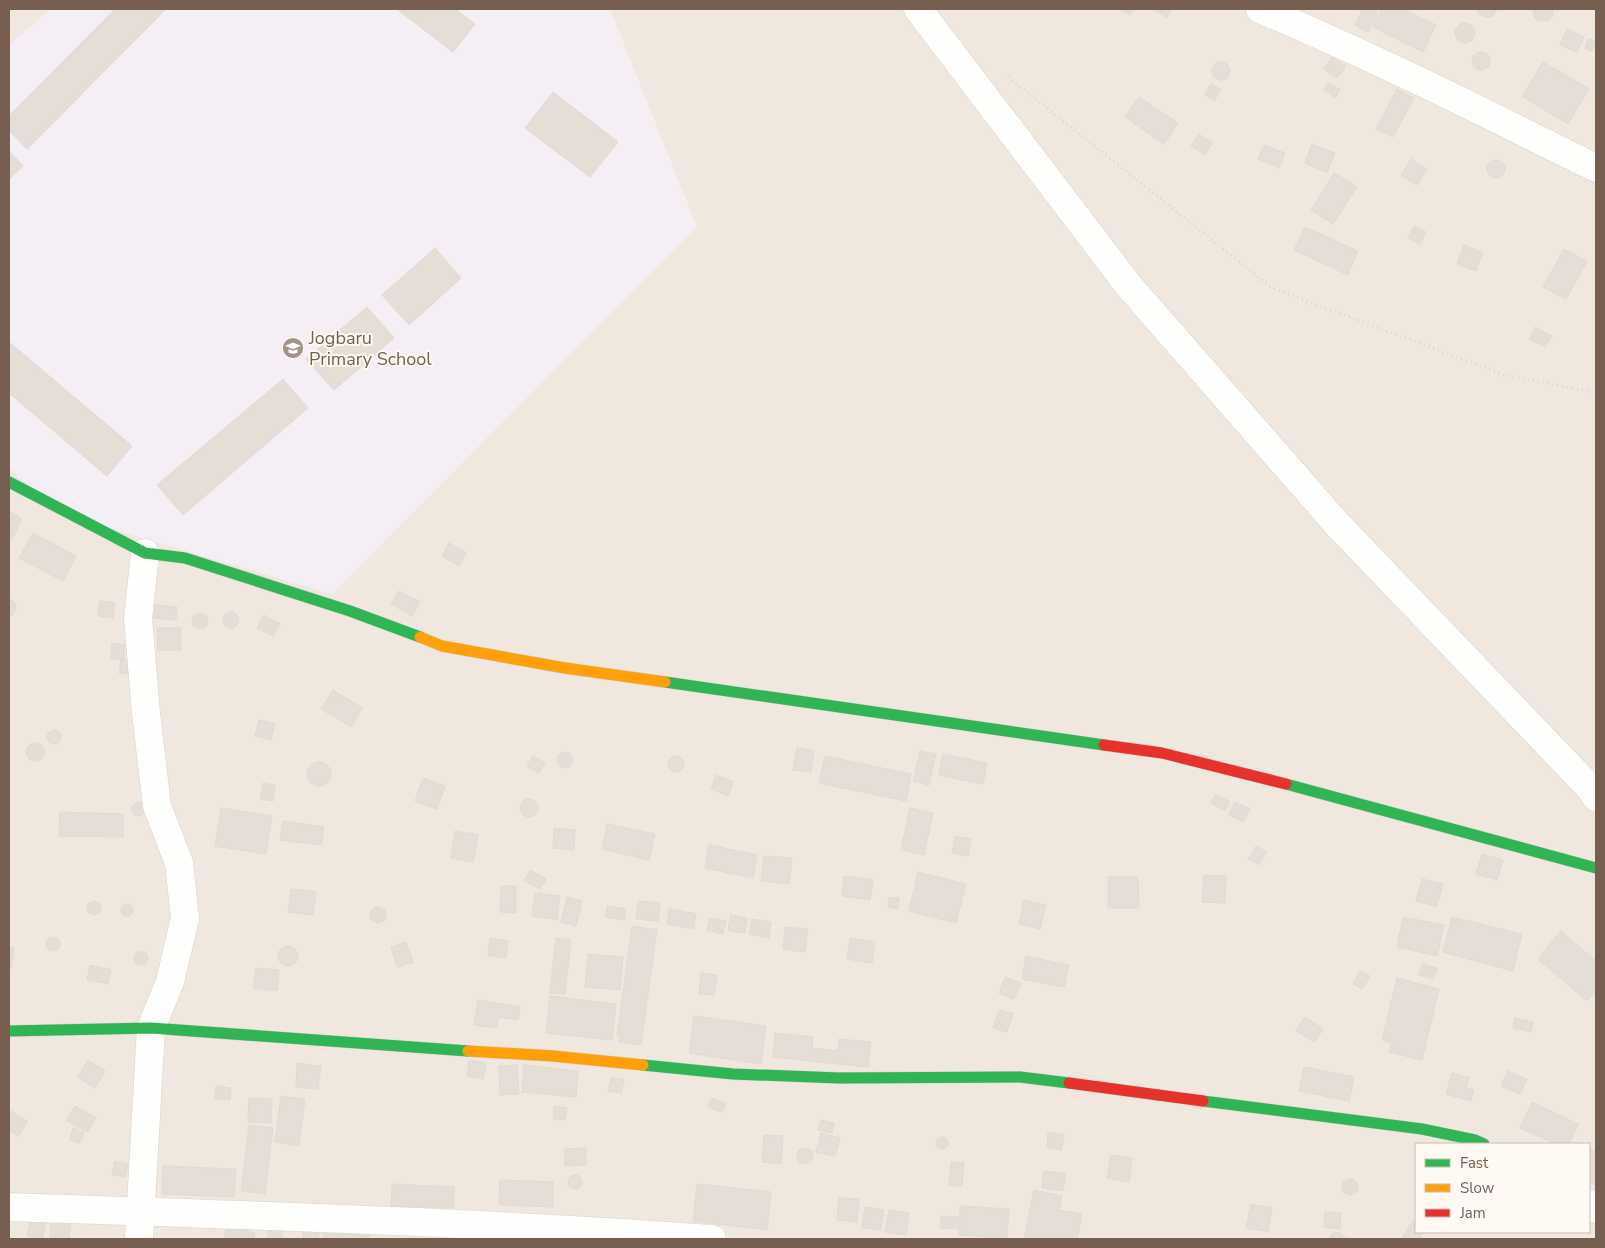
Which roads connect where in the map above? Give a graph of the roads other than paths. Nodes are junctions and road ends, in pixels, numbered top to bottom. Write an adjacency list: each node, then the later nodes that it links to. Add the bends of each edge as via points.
1 (918, 9): 6 (street, via 1129,286 1337,524)
2 (1260, 9): 3 (street)
3 (1596, 168)
4 (9, 482): 5 (street)
5 (145, 552): 7 (street, via 186,558 350,611 442,646 565,668 1162,753); 8 (street, via 138,619 146,713 157,806 179,864 185,918 170,982)
6 (1596, 797)
7 (1596, 868)
8 (151, 1028): 9 (street); 10 (street, via 554,1056 733,1074 839,1078 1020,1077 1422,1129); 12 (street)
9 (9, 1031)
10 (1482, 1143)
11 (9, 1206): 12 (street)
12 (140, 1211): 13 (street); 14 (street, via 542,1228)
13 (138, 1239)
14 (712, 1239)

